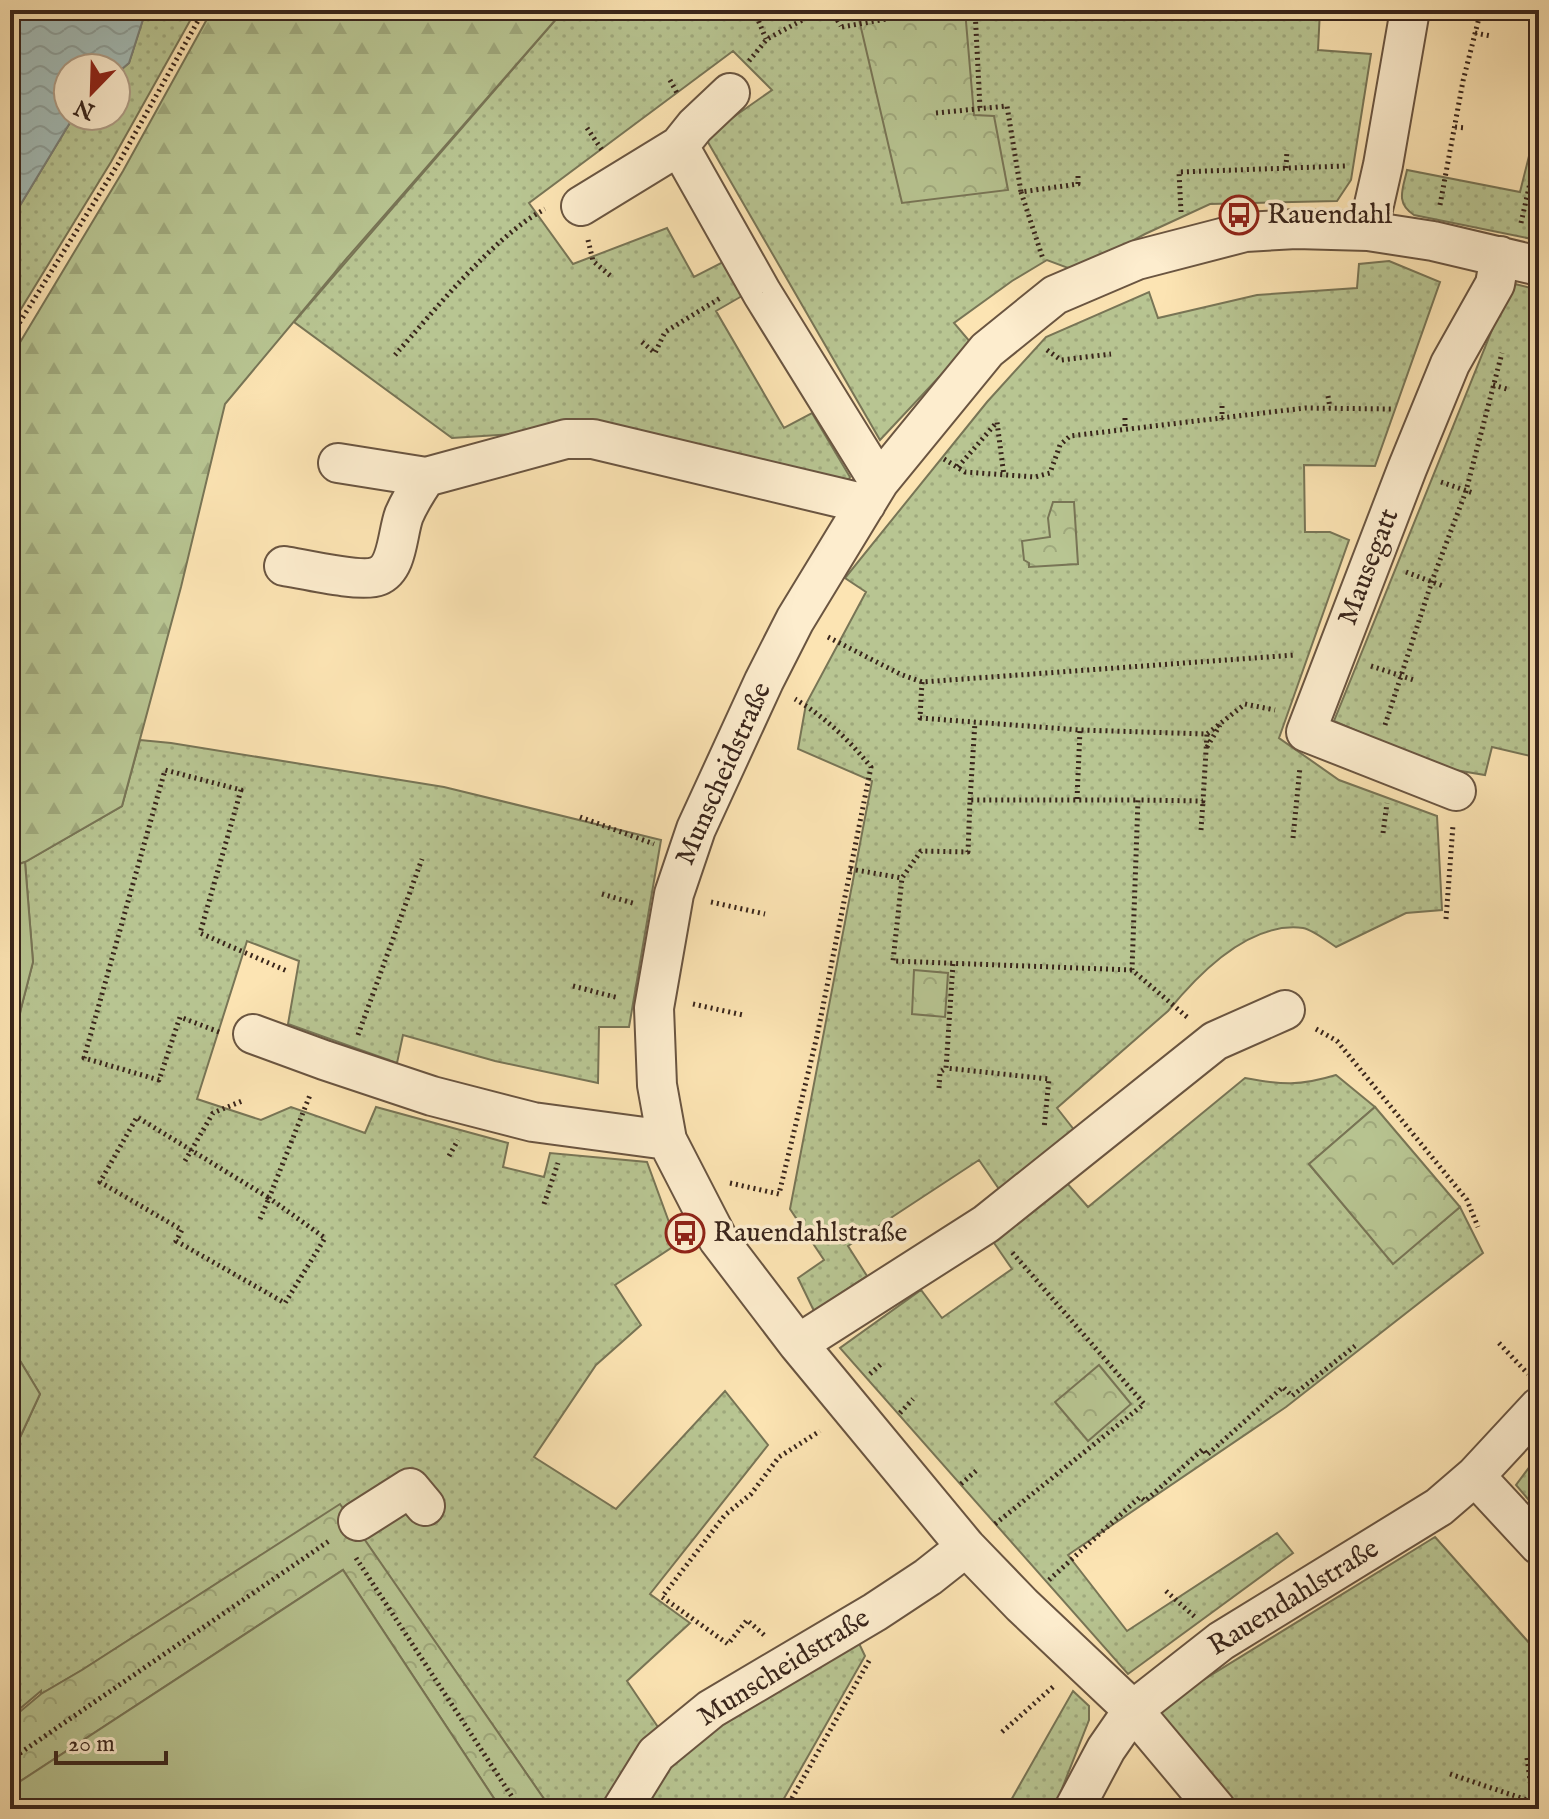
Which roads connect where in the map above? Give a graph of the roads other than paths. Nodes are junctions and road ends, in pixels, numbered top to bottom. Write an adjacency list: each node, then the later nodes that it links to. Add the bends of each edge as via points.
1 (1410, 10): 5 (street)
2 (730, 93): 3 (street)
3 (679, 146): 4 (street); 9 (street)
4 (581, 206)
5 (1368, 231): 6 (street, Munscheidstraße); 9 (street, Munscheidstraße, via 1245,232 1137,260 1055,295 987,350)
6 (1517, 261): 11 (street, Mausegatt, via 1495,284 1450,364 1306,732)
7 (338, 463): 8 (street)
8 (426, 477): 9 (street, via 566,439 593,439); 10 (street, via 403,518 391,565 381,575 348,576)
9 (872, 493): 14 (street, Munscheidstraße, via 764,681 696,829 674,894 655,1002 657,1085)
10 (284, 566)
11 (1456, 791)
12 (1285, 1010): 15 (street, via 1215,1041 986,1224)
13 (253, 1034): 14 (street, via 432,1096)
14 (675, 1156): 15 (street, Munscheidstraße, via 718,1239)
15 (798, 1344): 21 (street, Munscheidstraße)
16 (1534, 1391): 17 (street, Rauendahlstraße)
17 (1475, 1476): 20 (street); 22 (street, Rauendahlstraße, via 1439,1507 1221,1641)
18 (425, 1506): 19 (street, via 410,1488)
19 (349, 1534)
20 (1539, 1545)
21 (966, 1547): 22 (street, Munscheidstraße); 23 (street, Munscheidstraße, via 861,1620 711,1709 656,1754)
22 (1133, 1710): 24 (street, Rauendahlstraße); 25 (street, Munscheidstraße)
23 (622, 1809)
24 (1074, 1809)
25 (1216, 1809)

